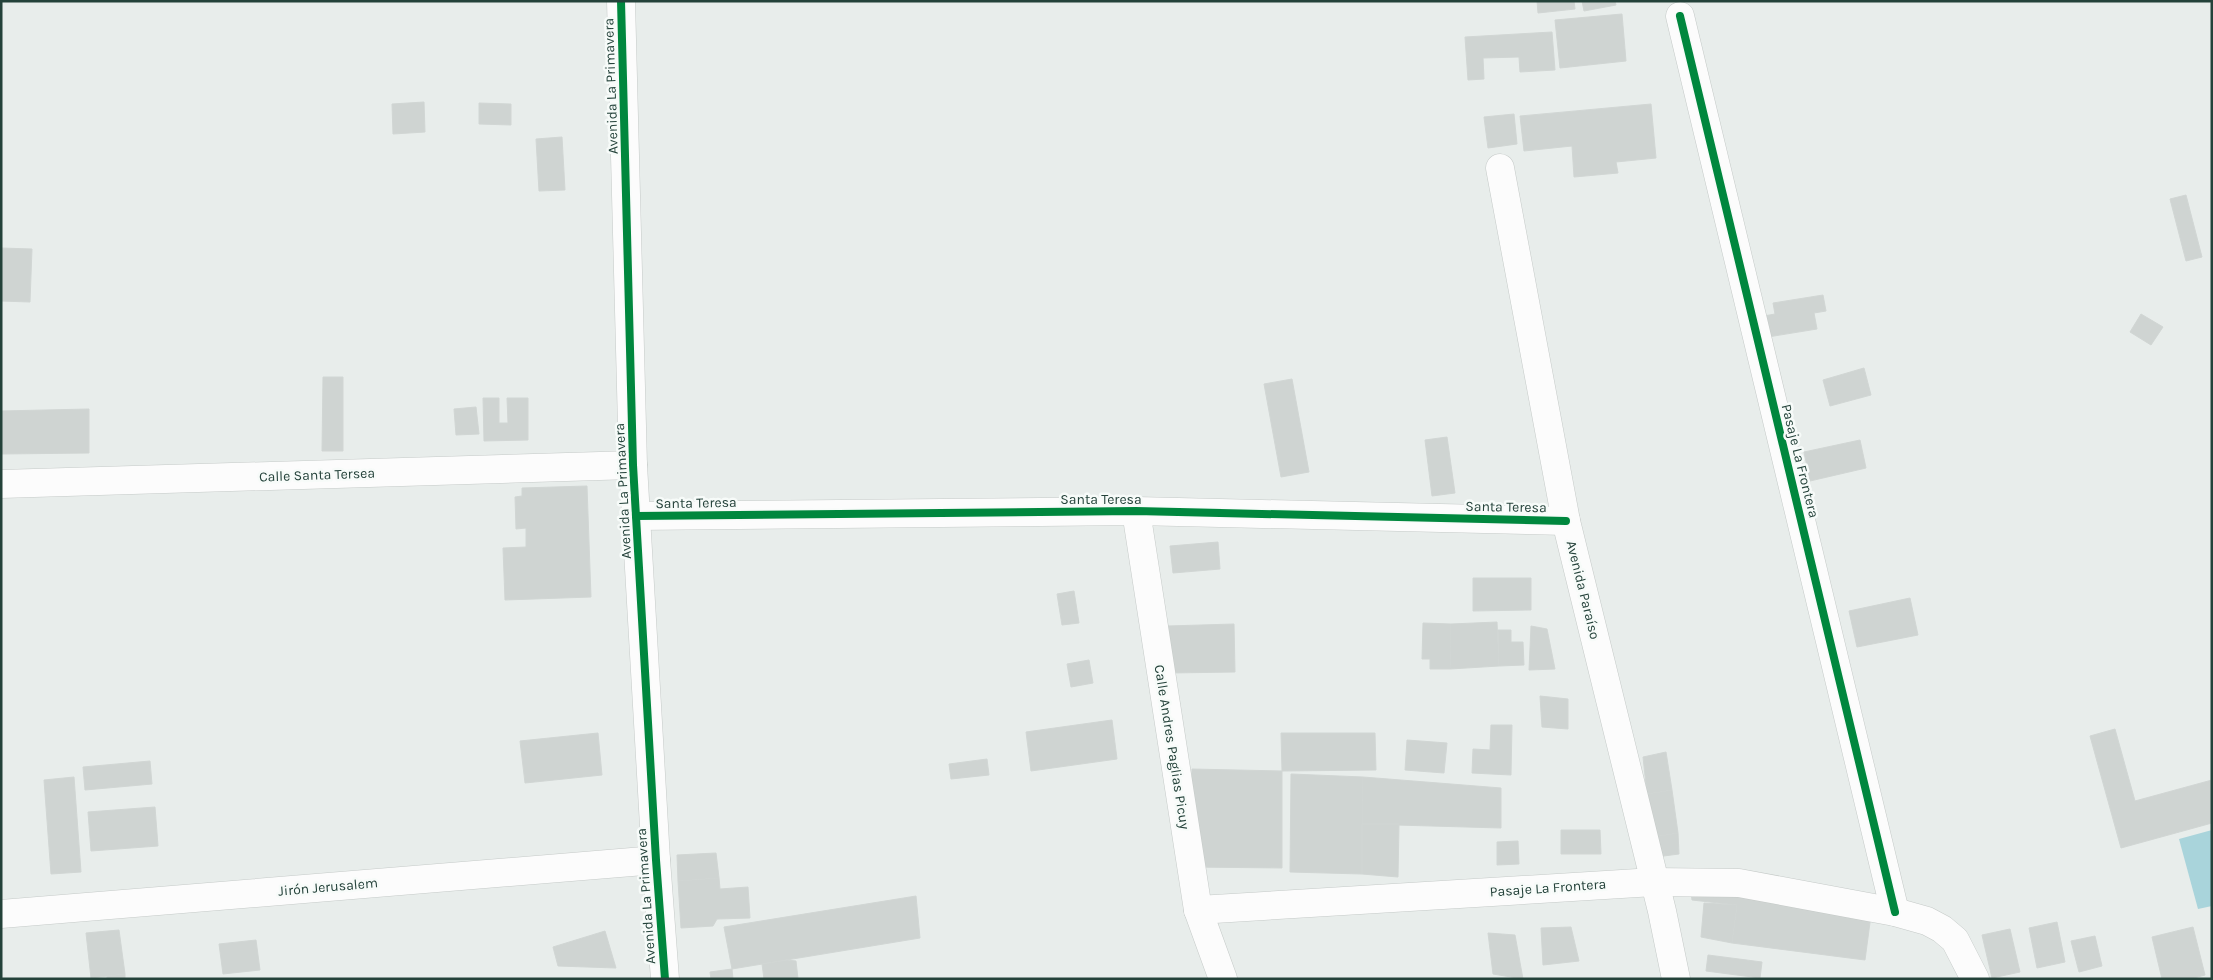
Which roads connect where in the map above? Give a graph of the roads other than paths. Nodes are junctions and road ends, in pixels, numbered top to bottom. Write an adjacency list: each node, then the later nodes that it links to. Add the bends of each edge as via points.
1 (621, 1): 4 (street, Avenida La Primavera)
2 (1680, 16): 12 (street, Pasaje La Frontera)
3 (1500, 168): 8 (street, Avenida Paraíso)
4 (634, 465): 5 (street, Calle Santa Tersea); 7 (street, Avenida La Primavera)
5 (1, 484)
6 (1136, 511): 7 (street, Santa Teresa); 8 (street, Santa Teresa); 11 (street, Calle Andres Paglias Picuy)
7 (636, 516): 9 (street, Avenida La Primavera)
8 (1566, 521): 10 (street, Avenida Paraíso)
9 (656, 860): 13 (street, Jirón Jerusalem); 14 (street, Avenida La Primavera)
10 (1654, 882): 11 (street, Pasaje La Frontera); 12 (street, Pasaje La Frontera, via 1739,883); 16 (street, Avenida Paraíso)
11 (1198, 910): 15 (street, Calle Andres Paglias Picuy)
12 (1895, 912): 17 (street, Pasaje La Frontera, via 1942,929 1955,940)
13 (1, 914)
14 (665, 979)
15 (1223, 979)
16 (1676, 979)
17 (1975, 979)

